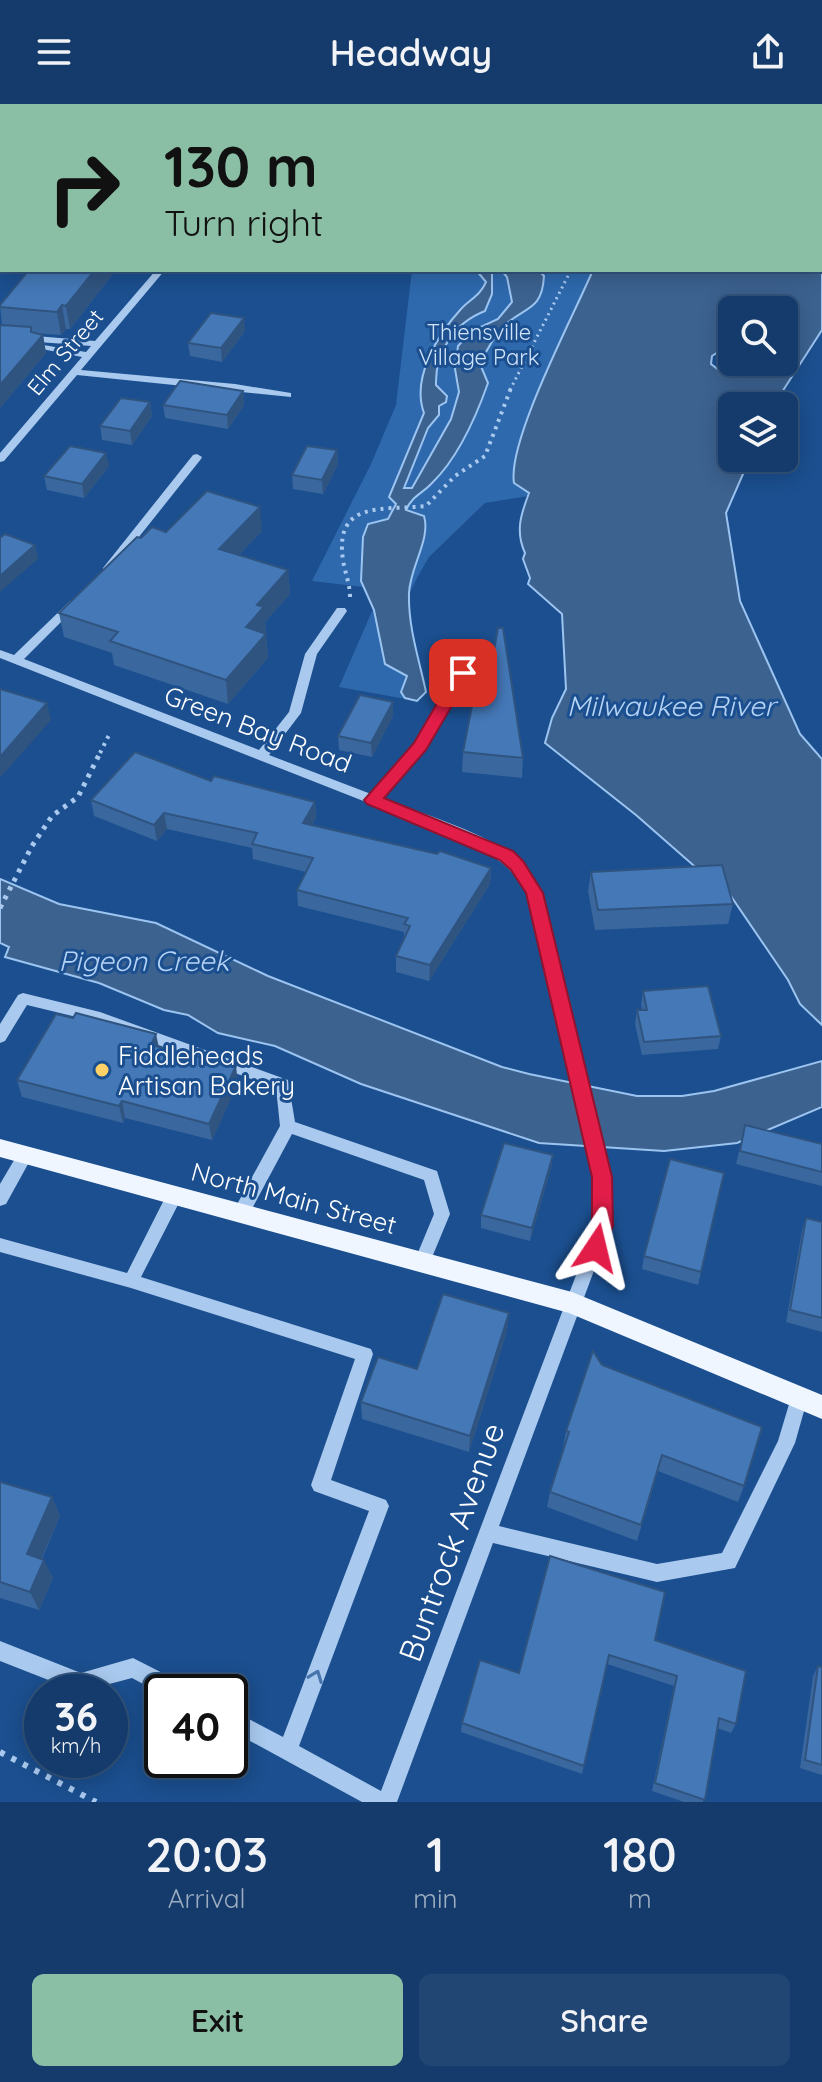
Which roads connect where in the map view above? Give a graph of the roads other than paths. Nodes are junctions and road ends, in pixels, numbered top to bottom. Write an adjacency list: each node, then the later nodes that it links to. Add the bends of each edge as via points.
1 (159, 272): 4 (street, Elm Street)
2 (0, 336): 3 (street)
3 (29, 340): 4 (street); 5 (street)
4 (98, 344): 5 (street, Elm Street)
5 (89, 355): 6 (street, Elm Street)
6 (75, 372): 7 (street); 9 (street, Elm Street)
7 (288, 395)
8 (197, 457): 10 (street)
9 (0, 459)
10 (101, 577)
11 (78, 599): 15 (street)
12 (341, 611): 16 (street, via 311,654 295,713)
13 (474, 652): 17 (street, via 420,746)
14 (0, 654): 15 (street, Green Bay Road)
15 (16, 660): 16 (street, Green Bay Road)
16 (261, 756): 17 (street, Green Bay Road)
17 (373, 800): 28 (street, Green Bay Road, via 491,847 517,865 534,893 602,1177 603,1225)
18 (0, 1037): 19 (street, via 23,999 95,1016 283,1084)
19 (288, 1126): 24 (street); 26 (street, via 431,1176 442,1214)
20 (0, 1148): 21 (main road, North Main Street)
21 (25, 1155): 22 (main road, North Main Street); 23 (street)
22 (175, 1195): 24 (main road, North Main Street); 27 (street)
23 (0, 1199)
24 (241, 1213): 26 (main road, North Main Street)
25 (0, 1245): 27 (street)
26 (422, 1262): 28 (main road, North Main Street)
27 (131, 1281): 35 (street, one-way to 27, via 380,1506 320,1485 365,1354)
28 (572, 1303): 29 (main road, North Main Street); 31 (street, Buntrock Avenue)
29 (799, 1397): 30 (main road, North Main Street); 31 (street, via 786,1443 728,1561 657,1573)
30 (822, 1407)
31 (487, 1532): 36 (street, Buntrock Avenue)
32 (0, 1651): 33 (street, via 81,1683 133,1668)
33 (144, 1674)
34 (248, 1728): 35 (street)
35 (288, 1749): 36 (street)
36 (390, 1800)

